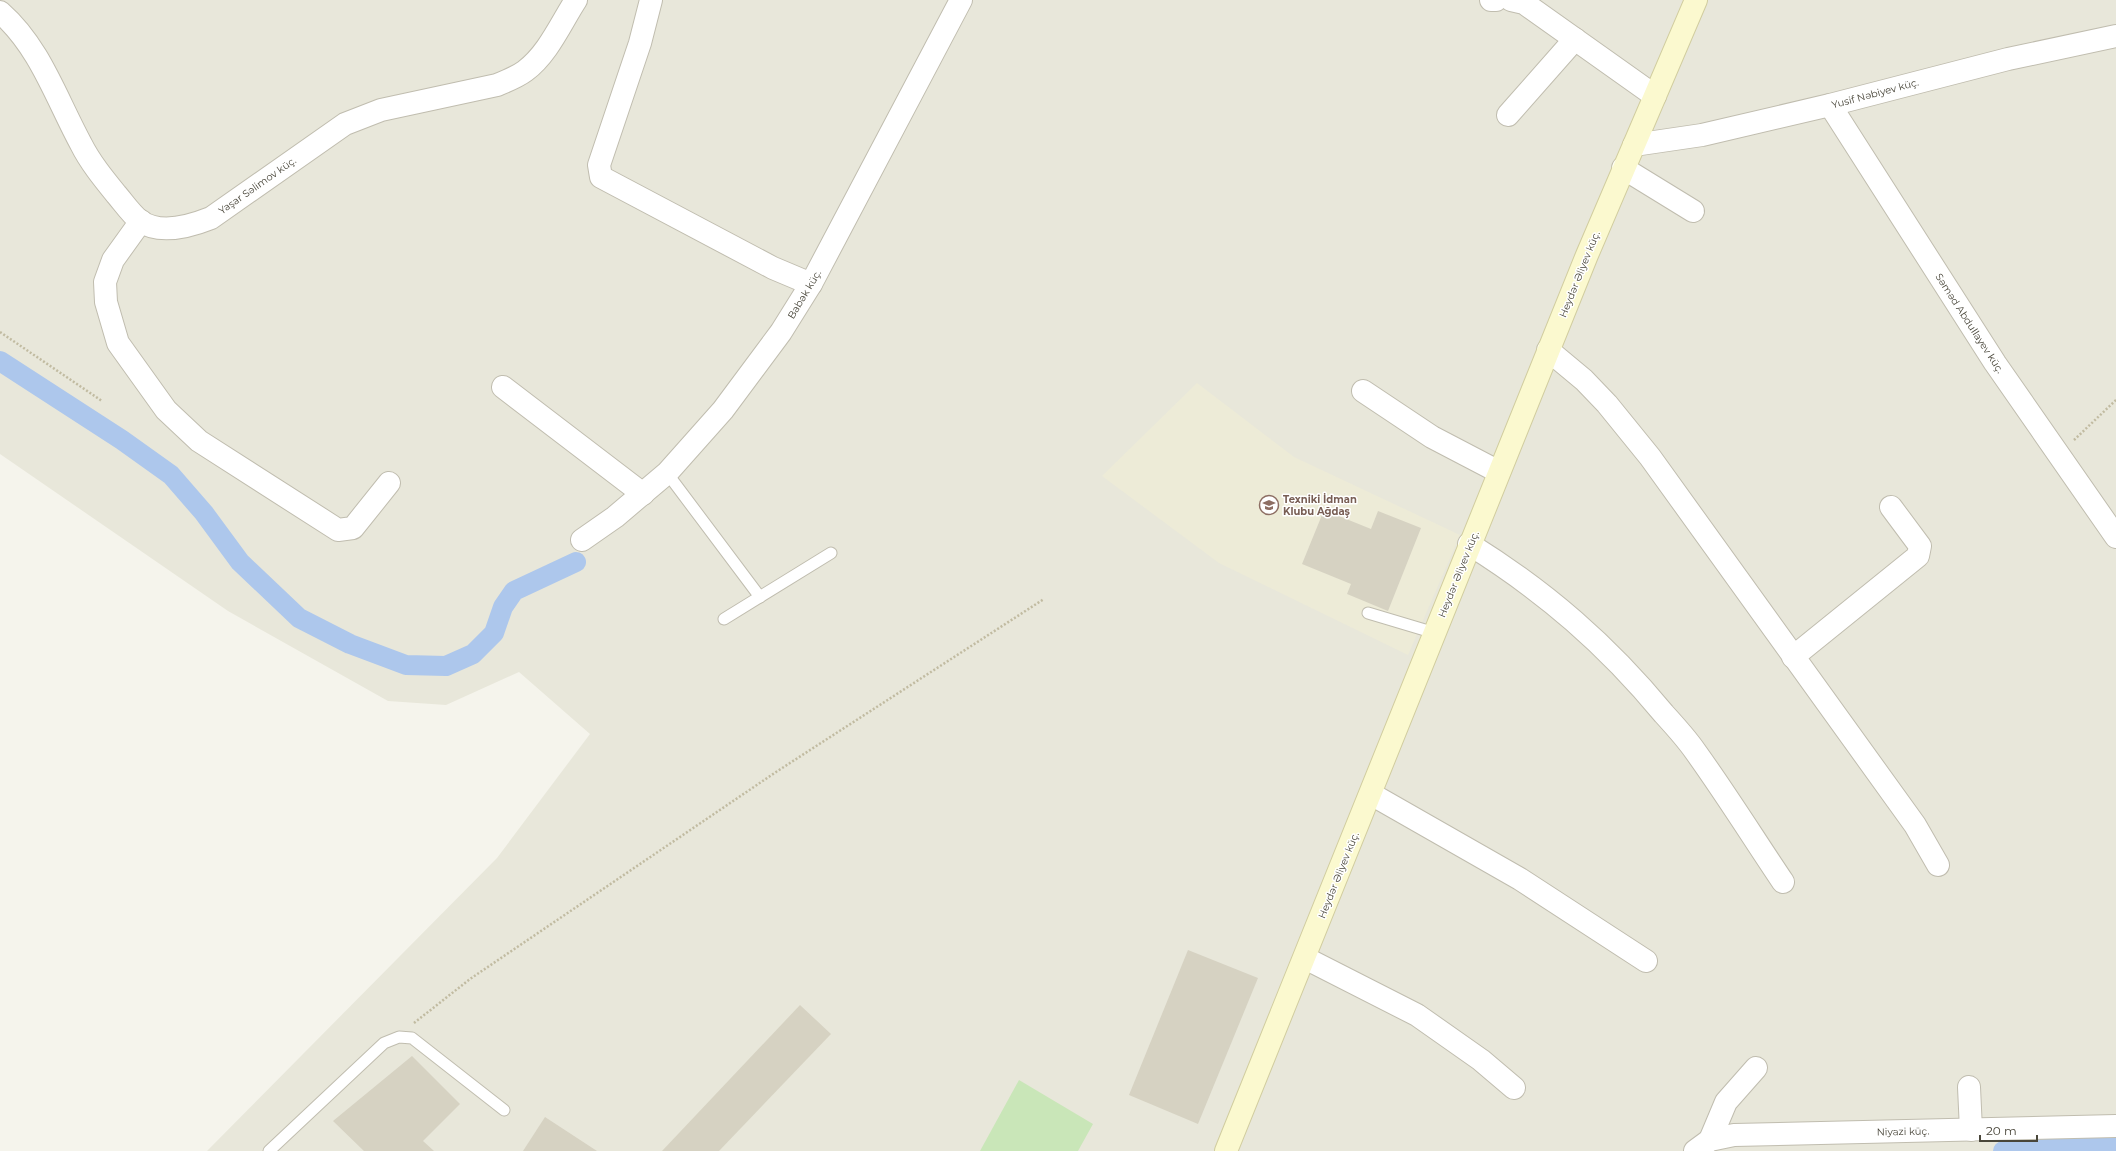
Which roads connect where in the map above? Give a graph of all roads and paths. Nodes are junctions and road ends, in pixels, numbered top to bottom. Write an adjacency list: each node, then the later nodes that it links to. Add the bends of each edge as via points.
1 (576, 0): 17 (street, Yaşar Səlimov küç., via 540,58 513,79 497,85 381,110 345,124 241,198 197,224 177,228 160,227)
2 (651, 0): 18 (street, via 640,44 599,165 601,178 773,268)
3 (961, 0): 18 (street, Babək küç.)
4 (1491, 0): 5 (street)
5 (1496, 0)
6 (1511, 0): 10 (street, via 1524,3)
7 (1696, 0): 11 (main road, Heydər Əliyev küç.)
8 (0, 12): 17 (street, via 34,52 94,166)
9 (2116, 36): 12 (street, Yusif Nəbiyev küç., via 2008,59)
10 (1575, 39): 11 (street); 13 (street)
11 (1655, 96): 14 (main road, Heydər Əliyev küç.)
12 (1830, 105): 14 (street, Yusif Nəbiyev küç., via 1702,135); 25 (street, Səməd Abdullayev küç., via 1995,363)
13 (1508, 115)
14 (1634, 145): 15 (main road, Heydər Əliyev küç.)
15 (1623, 168): 16 (street); 20 (main road, Heydər Əliyev küç.)
16 (1693, 211)
17 (141, 221): 28 (street, via 113,260 105,282 106,302 118,343 166,410 198,441 338,530 353,528)
18 (811, 284): 27 (street, Babək küç., via 781,332 723,410)
19 (0, 332): 24 (path)
20 (1548, 350): 26 (main road, Heydər Əliyev küç.); 40 (street, via 1588,384 1645,451)
21 (503, 387): 29 (street)
22 (1363, 392): 26 (street, via 1432,437)
23 (2116, 400): 25 (path)
24 (102, 401)
25 (2059, 455): 31 (street, Səməd Abdullayev küç.)
26 (1499, 472): 33 (main road, Heydər Əliyev küç.)
27 (667, 473): 29 (street, Babək küç.); 35 (lane)
28 (389, 483)
29 (643, 494): 32 (street, Babək küç., via 616,517)
30 (1891, 507): 40 (street, via 1920,546 1918,556)
31 (2116, 537)
32 (582, 540)
33 (1470, 544): 39 (main road, Heydər Əliyev küç.); 43 (street, via 1550,599 1634,677 1695,750)
34 (831, 553): 35 (lane)
35 (760, 597): 38 (lane)
36 (1044, 599): 46 (path, via 776,772 470,979)
37 (1368, 613): 39 (lane)
38 (724, 619)
39 (1435, 633): 41 (main road, Heydər Əliyev küç.)
40 (1793, 657): 42 (street, via 1915,825)
41 (1371, 794): 44 (main road, Heydər Əliyev küç.); 45 (street, via 1520,880)
42 (1938, 865)
43 (1783, 882)
44 (1305, 958): 49 (street, via 1417,1015 1481,1060); 55 (main road, Heydər Əliyev küç.)
45 (1646, 961)
46 (399, 1037): 50 (lane, via 412,1038); 54 (lane, via 384,1043)
47 (1756, 1068): 53 (street, via 1726,1102)
48 (1969, 1087): 52 (street)
49 (1514, 1088)
50 (504, 1110)
51 (2116, 1126): 52 (street, Niyazi küç.)
52 (1971, 1130): 53 (street, Niyazi küç., via 1734,1135)
53 (1702, 1146)
54 (269, 1151)
55 (1226, 1151)

